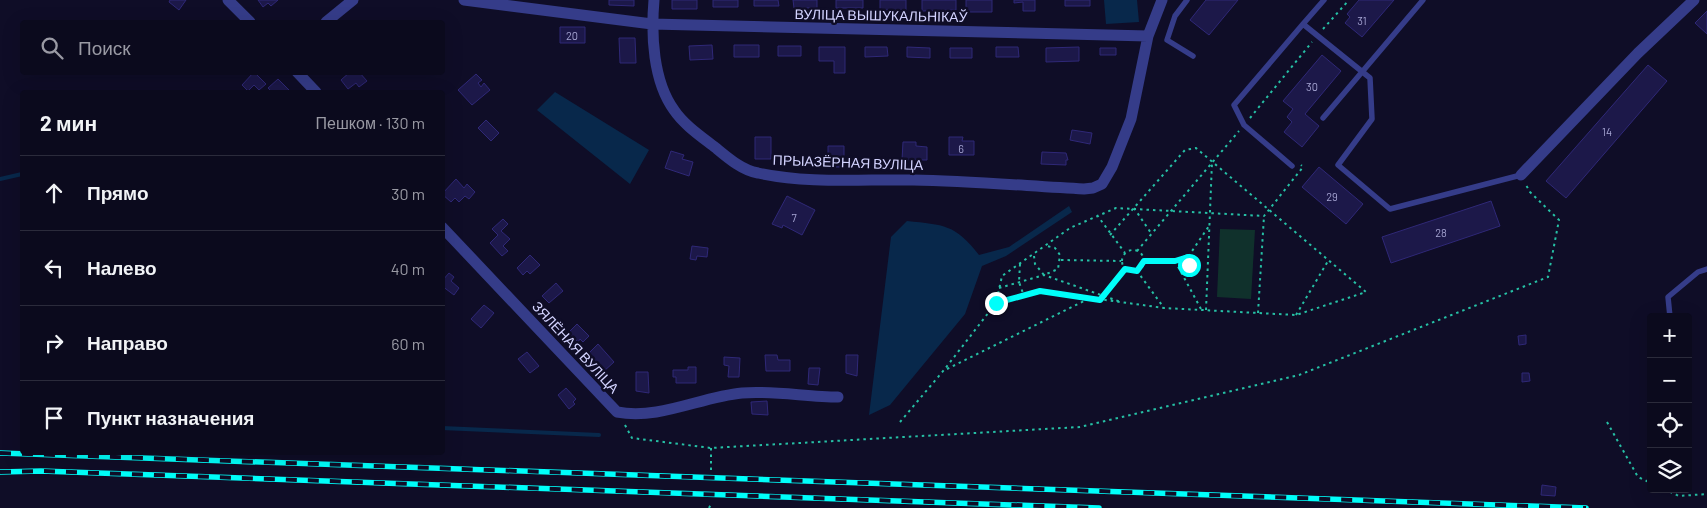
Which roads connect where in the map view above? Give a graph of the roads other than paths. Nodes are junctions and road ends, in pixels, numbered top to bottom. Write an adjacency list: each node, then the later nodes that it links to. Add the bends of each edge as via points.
1 (228, 0): 10 (street)
2 (353, 0): 11 (street)
3 (464, 0): 12 (street, ВУЛІЦА ВЫШУКАЛЬНІКАЎ)
4 (654, 0): 12 (street, ПРЫАЗЁРНАЯ ВУЛІЦА)
5 (1162, 0): 14 (street)
6 (1187, 0): 15 (lane, via 1175,16 1167,40)
7 (1324, 0): 13 (lane)
8 (1422, 0): 16 (lane)
9 (1694, 0): 21 (street, via 1638,53)
10 (248, 20)
11 (328, 20)
12 (652, 24): 14 (street, ВУЛІЦА ВЫШУКАЛЬНІКАЎ); 14 (street, ПРЫАЗЁРНАЯ ВУЛІЦА, via 663,90 674,111 733,162 756,173 799,178 967,181 1084,188 1102,184 1112,167 1132,119)
13 (1303, 24): 16 (lane); 20 (lane, via 1234,105 1244,125)
14 (1148, 36)
15 (1193, 56)
16 (1362, 71): 19 (lane); 21 (lane, via 1370,78 1372,119 1338,165 1390,209)
17 (300, 75): 18 (street)
18 (314, 90)
19 (1323, 118)
20 (1294, 164)
21 (1521, 175)
22 (445, 230): 25 (street, ЗЯЛЁНАЯ ВУЛІЦА, via 618,412 637,414 741,393)
23 (1707, 269): 24 (lane, via 1698,272 1668,297)
24 (1670, 313)
25 (838, 397)

